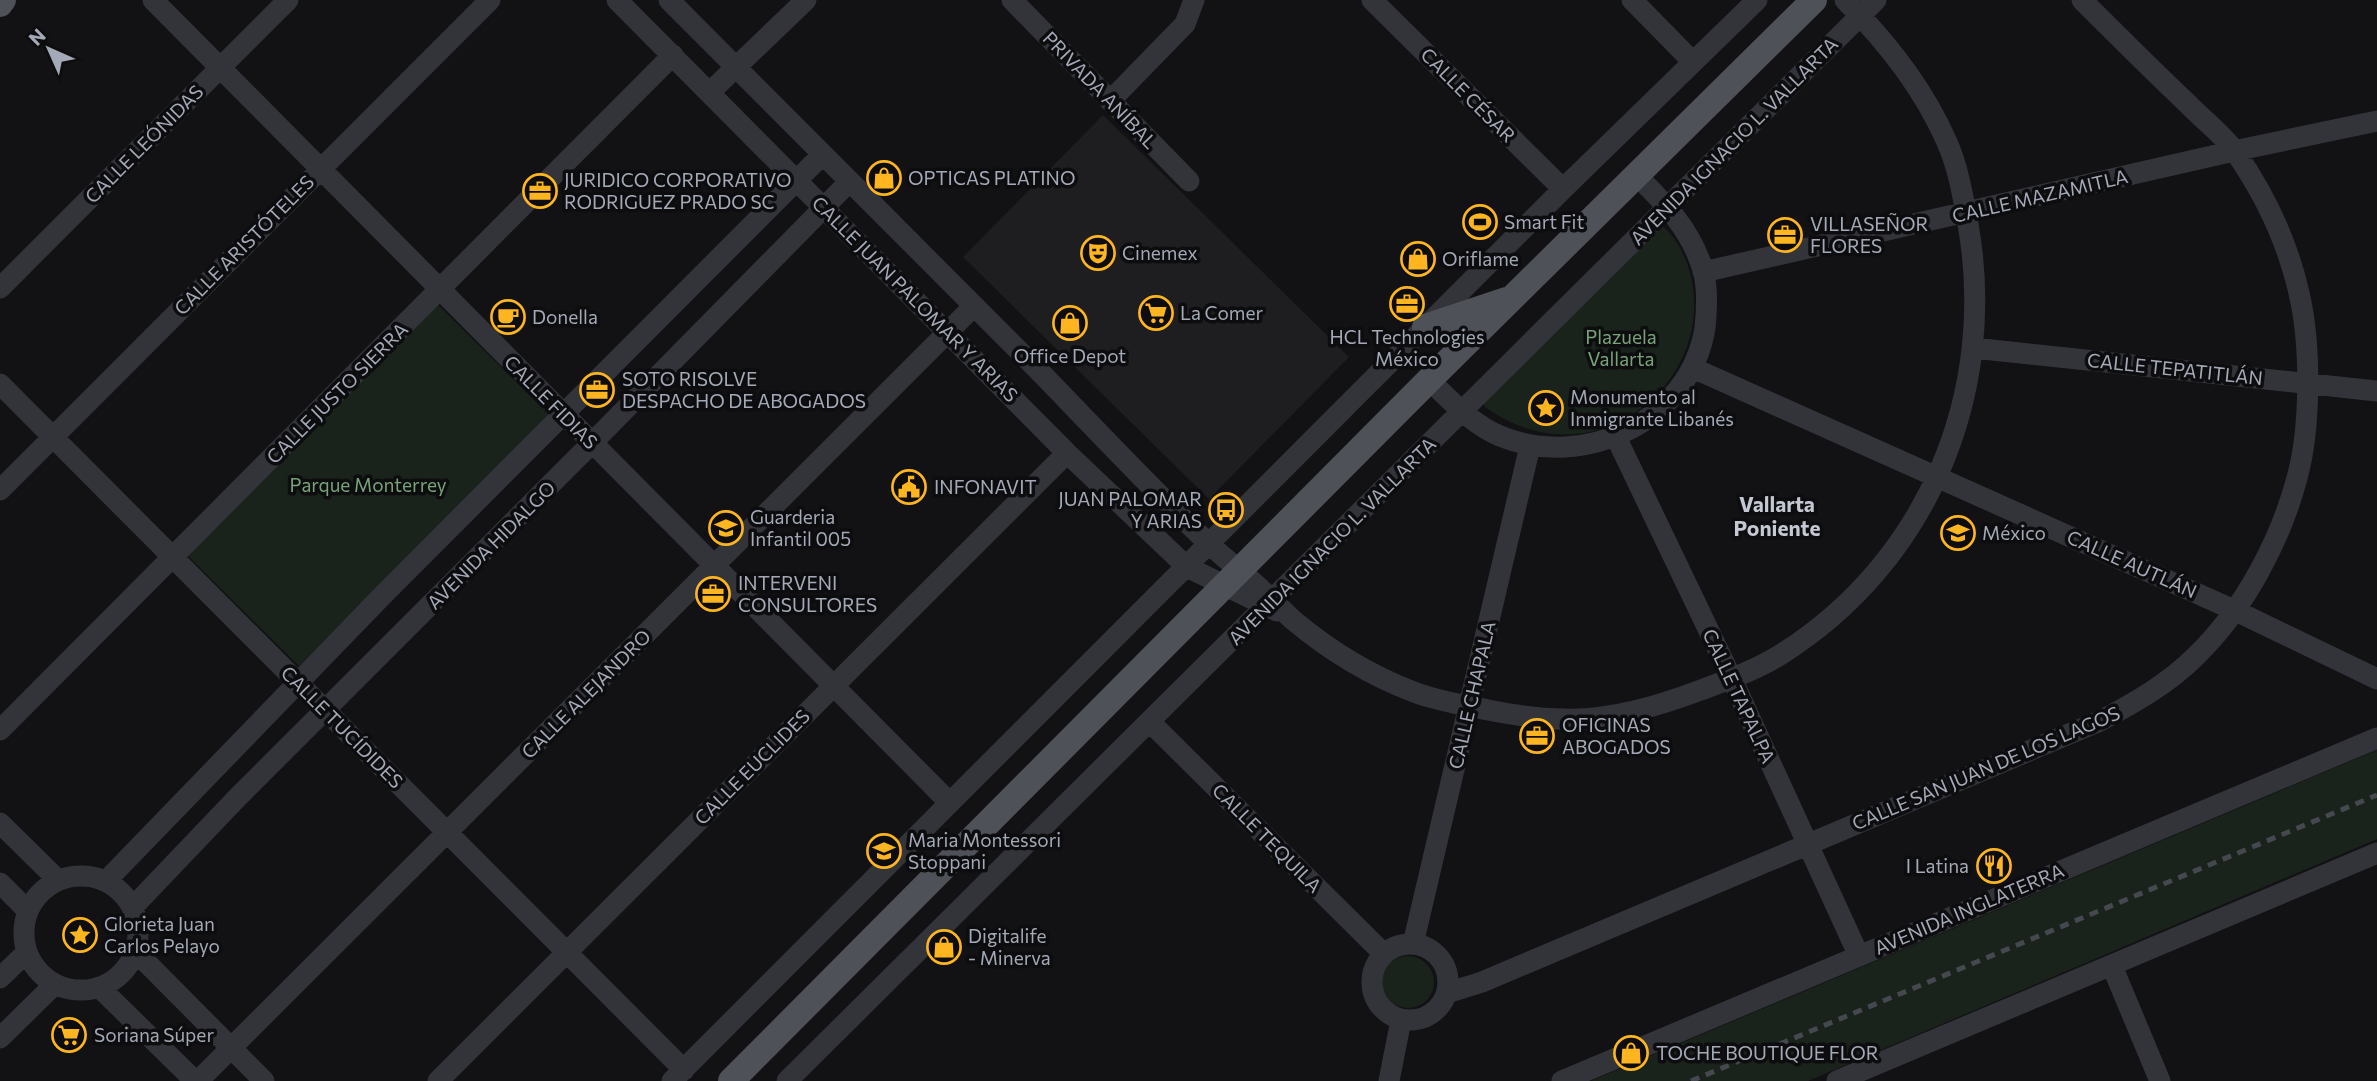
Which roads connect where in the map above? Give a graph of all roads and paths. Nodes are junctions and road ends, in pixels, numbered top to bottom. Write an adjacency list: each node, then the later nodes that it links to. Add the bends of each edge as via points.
1 (3, 0): 17 (main road)
2 (152, 0): 22 (street, CALLE FIDIAS)
3 (288, 0): 22 (street, CALLE LEÓNIDAS)
4 (490, 0): 28 (street, CALLE ARISTÓTELES)
5 (617, 0): 19 (street, CALLE JUAN PALOMAR Y ARIAS)
6 (669, 0): 21 (street, CALLE JUAN PALOMAR Y ARIAS)
7 (806, 0): 21 (street)
8 (1012, 0): 24 (street, PRIVADA ANÍBAL)
9 (1194, 0): 24 (street, via 1185,24)
10 (1372, 0): 33 (street, CALLE CÉSAR)
11 (1632, 0): 20 (street)
12 (1757, 0): 20 (street)
13 (1814, 0): 29 (main road)
14 (1845, 0): 18 (street)
15 (1876, 0): 18 (street, AVENIDA IGNACIO L. VALLARTA)
16 (2082, 0): 26 (street, CALLE SAN JUAN DE LOS LAGOS)
17 (0, 4)
18 (1860, 16): 34 (street, AVENIDA IGNACIO L. VALLARTA); 36 (street, via 1901,64 1930,109 1948,144)
19 (673, 55): 23 (street, CALLE JUAN PALOMAR Y ARIAS); 39 (street, CALLE JUSTO SIERRA)
20 (1693, 62): 33 (street)
21 (736, 67): 23 (street); 27 (street, CALLE JUAN PALOMAR Y ARIAS)
22 (220, 68): 28 (street, CALLE FIDIAS); 38 (street, CALLE LEÓNIDAS)
23 (710, 92): 30 (street, CALLE JUAN PALOMAR Y ARIAS)
24 (1110, 100): 31 (street, PRIVADA ANÍBAL)
25 (2377, 121): 26 (street, CALLE MAZAMITLA)
26 (2234, 150): 36 (street, CALLE MAZAMITLA); 47 (street, CALLE SAN JUAN DE LOS LAGOS, via 2288,253 2306,335)
27 (822, 155): 30 (street); 32 (street, CALLE JUAN PALOMAR Y ARIAS)
28 (320, 169): 39 (street, CALLE FIDIAS); 52 (street, CALLE ARISTÓTELES)
29 (1636, 175): 34 (street); 40 (main road)
30 (798, 180): 35 (street, CALLE JUAN PALOMAR Y ARIAS); 51 (street)
31 (1189, 181)
32 (849, 182): 35 (street, AVENIDA HIDALGO); 41 (street, CALLE JUAN PALOMAR Y ARIAS)
33 (1563, 189): 42 (street)
34 (1668, 206): 37 (street, via 1687,233); 50 (street, AVENIDA IGNACIO L. VALLARTA)
35 (824, 207): 43 (street, CALLE JUAN PALOMAR Y ARIAS); 54 (street, AVENIDA HIDALGO)
36 (1966, 214): 37 (street, CALLE MAZAMITLA); 44 (street, via 1975,279)
37 (1703, 272): 45 (street, via 1707,311)
38 (0, 288)
39 (440, 290): 51 (street, CALLE FIDIAS); 60 (street, CALLE JUSTO SIERRA)
40 (1511, 299): 42 (main road); 46 (main road)
41 (974, 306): 43 (street, CALLE ALEJANDRO); 59 (street, CALLE JUAN PALOMAR Y ARIAS)
42 (1425, 327): 59 (street)
43 (948, 332): 56 (street, CALLE JUAN PALOMAR Y ARIAS); 61 (street, CALLE ALEJANDRO)
44 (1973, 348): 47 (street, CALLE TEPATITLÁN); 57 (street, via 1957,426)
45 (1693, 368): 53 (street, via 1646,422); 57 (street, CALLE AUTLÁN)
46 (1429, 380): 50 (street); 63 (main road)
47 (2307, 383): 49 (street, CALLE TEPATITLÁN); 65 (street, CALLE SAN JUAN DE LOS LAGOS, via 2298,476 2277,536)
48 (0, 384): 52 (street, CALLE TUCÍDIDES)
49 (2377, 391)
50 (1462, 412): 55 (street, via 1498,435); 64 (street, AVENIDA IGNACIO L. VALLARTA)
51 (564, 414): 54 (street, CALLE FIDIAS); 68 (street)
52 (53, 437): 58 (street, CALLE ARISTÓTELES); 60 (street, CALLE TUCÍDIDES)
53 (1616, 437): 55 (street, via 1586,445); 66 (street, CALLE TAPALPA)
54 (592, 443): 61 (street, CALLE FIDIAS); 71 (street, AVENIDA HIDALGO)
55 (1531, 446): 70 (street, CALLE CHAPALA)
56 (1067, 453): 62 (street, CALLE JUAN PALOMAR Y ARIAS); 69 (street, CALLE EUCLIDES)
57 (1937, 477): 65 (street, CALLE AUTLÁN); 66 (street, via 1892,555 1857,594 1776,657)
58 (0, 490)
59 (1209, 545): 62 (street); 63 (street, CALLE JUAN PALOMAR Y ARIAS)
60 (173, 557): 68 (street, CALLE TUCÍDIDES); 73 (street, CALLE JUSTO SIERRA)
61 (714, 566): 69 (street, CALLE FIDIAS); 77 (street, CALLE ALEJANDRO)
62 (1187, 568): 63 (street, CALLE JUAN PALOMAR Y ARIAS); 75 (street)
63 (1231, 578): 64 (street); 103 (main road)
64 (1269, 602): 70 (street, via 1324,645 1373,675); 72 (street, AVENIDA IGNACIO L. VALLARTA)
65 (2234, 610): 67 (street, CALLE AUTLÁN); 78 (street, CALLE SAN JUAN DE LOS LAGOS, via 2197,656 2133,704)
66 (1732, 679): 70 (street, via 1653,706 1606,716 1568,720); 78 (street, CALLE TAPALPA)
67 (2377, 679)
68 (298, 682): 71 (street, CALLE TUCÍDIDES); 81 (street)
69 (833, 686): 75 (street, CALLE FIDIAS); 88 (street, CALLE EUCLIDES)
70 (1470, 707): 85 (street, CALLE CHAPALA)
71 (325, 710): 77 (street, CALLE TUCÍDIDES); 83 (street, AVENIDA HIDALGO)
72 (1150, 722): 89 (street, CALLE TEQUILA); 104 (street, AVENIDA IGNACIO L. VALLARTA)
73 (0, 730)
74 (2377, 738): 90 (street, AVENIDA INGLATERRA)
75 (950, 803): 99 (street)
76 (0, 823): 80 (street)
77 (447, 832): 88 (street, CALLE TUCÍDIDES); 98 (street, CALLE ALEJANDRO)
78 (1808, 845): 90 (street, CALLE TAPALPA); 95 (street, CALLE SAN JUAN DE LOS LAGOS)
79 (2377, 853): 91 (street)
80 (58, 880): 81 (street, via 74,876); 84 (street, via 35,898)
81 (106, 881): 83 (street)
82 (0, 883): 84 (street)
83 (132, 908): 87 (street, via 137,929)
84 (28, 911): 86 (street)
85 (1413, 944): 89 (street); 95 (street, via 1442,960)
86 (27, 951): 92 (street); 93 (street, via 33,965)
87 (135, 951): 94 (street, via 121,973); 98 (street)
88 (567, 952): 99 (street, CALLE TUCÍDIDES); 102 (street, CALLE EUCLIDES)
89 (1384, 954): 96 (street, via 1371,986 1381,1008)
90 (1859, 956): 106 (street, AVENIDA INGLATERRA)
91 (2112, 966): 107 (street); 108 (street)
92 (0, 978)
93 (55, 984): 94 (street); 97 (street)
94 (99, 987): 100 (street)
95 (1447, 993): 96 (street, via 1424,1018)
96 (1401, 1020): 105 (street)
97 (0, 1038)
98 (232, 1048): 100 (street, CALLE ALEJANDRO); 101 (street)
99 (678, 1075)
100 (196, 1081)
101 (264, 1081)
102 (438, 1081)
103 (731, 1081)
104 (787, 1081)
105 (1389, 1081)
106 (1562, 1081)
107 (1838, 1081)
108 (2160, 1081)

